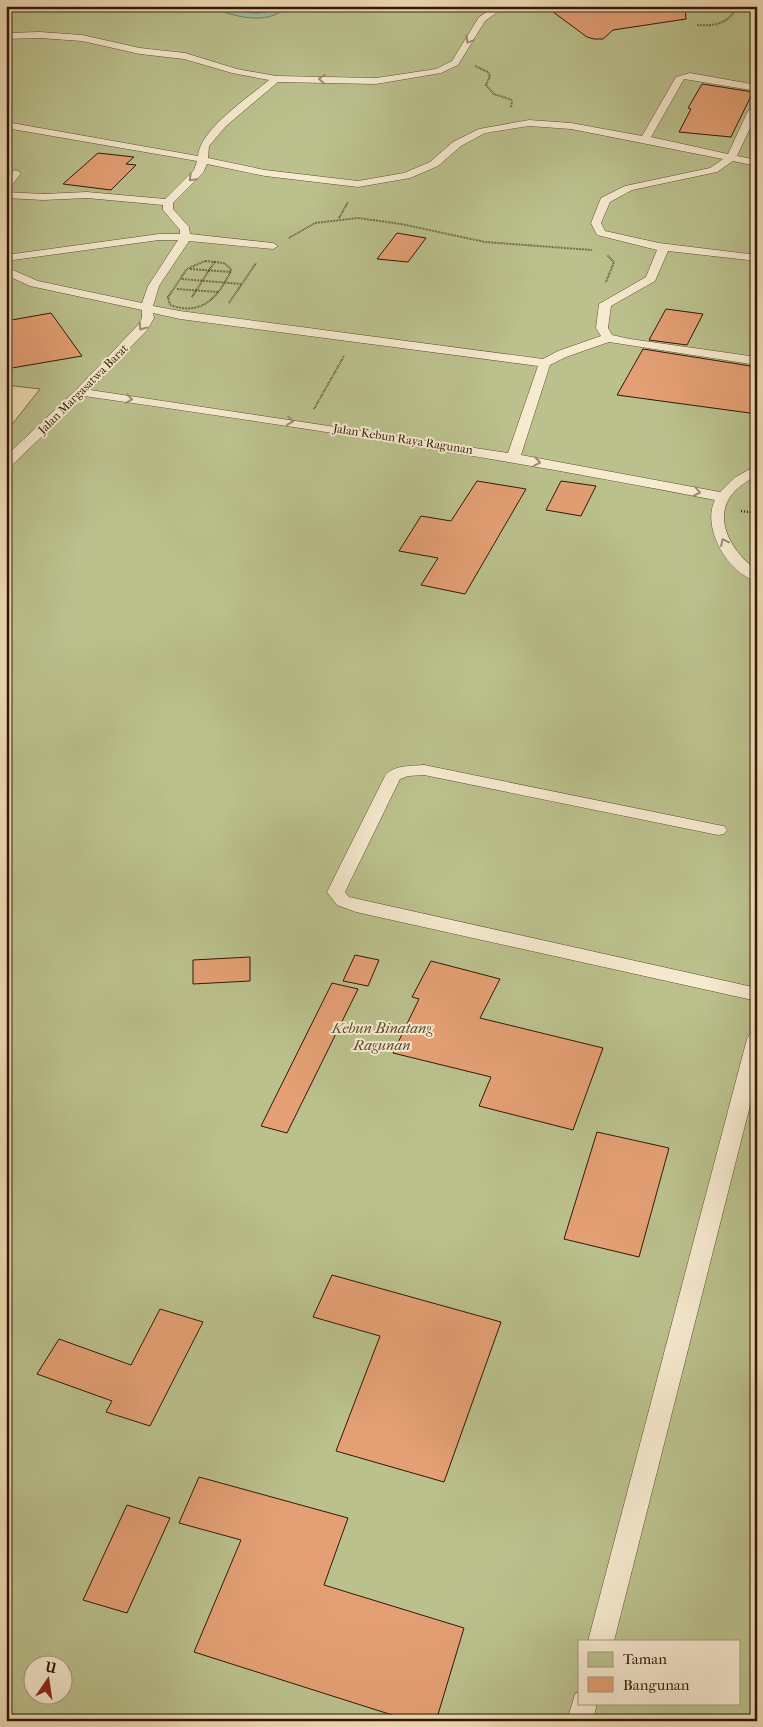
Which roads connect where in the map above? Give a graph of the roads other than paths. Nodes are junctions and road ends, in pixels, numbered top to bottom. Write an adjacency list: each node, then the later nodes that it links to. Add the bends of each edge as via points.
1 (30, 6): 3 (lane)
2 (502, 6): 5 (lane, one-way to 5, via 482,20 455,63 438,71 376,80)
3 (6, 10)
4 (6, 36): 5 (lane, via 82,38 140,51 185,56)
5 (276, 79): 11 (lane, via 223,124 204,146)
6 (757, 88): 9 (lane, via 682,77)
7 (757, 109): 10 (lane, via 753,111)
8 (6, 125): 11 (lane)
9 (645, 139): 10 (lane); 11 (lane, via 571,126 512,124 482,131 457,144 434,164 406,176 358,184 265,173)
10 (731, 158): 12 (lane); 19 (lane, via 713,170 629,188 605,200 596,223 601,233)
11 (203, 160): 16 (lane, one-way to 16, via 198,172)
12 (757, 163)
13 (16, 174): 14 (lane)
14 (6, 186)
15 (6, 195): 16 (lane)
16 (168, 202): 17 (lane, via 168,210 186,229)
17 (185, 237): 18 (lane); 20 (lane, via 116,241); 23 (lane, Jalan Margasatwa Barat, via 147,296)
18 (273, 246)
19 (664, 248): 21 (lane); 24 (lane, via 651,279 605,304 602,328)
20 (6, 258)
21 (757, 258)
22 (6, 270): 23 (lane, via 34,284)
23 (146, 309): 26 (lane, via 184,309 217,320); 27 (lane, Jalan Margasatwa Barat, one-way to 27, via 148,318 143,327)
24 (608, 338): 25 (lane); 26 (lane, via 562,354)
25 (757, 361)
26 (545, 364): 28 (lane)
27 (81, 392): 28 (lane, Jalan Kebun Raya Ragunan, one-way to 28, via 306,423); 29 (lane, Jalan Margasatwa Barat)
28 (513, 458): 31 (lane, Jalan Kebun Raya Ragunan, one-way to 31)
29 (6, 463)
30 (757, 469): 31 (lane, via 739,480)
31 (723, 497): 32 (lane, one-way to 31, via 729,551 718,529)
32 (757, 577)
33 (718, 830): 34 (lane, via 424,770 406,771 393,776 336,892 343,901 356,906)
34 (757, 995)
35 (757, 1039): 36 (lane)
36 (601, 1640)
37 (584, 1704): 38 (lane)
38 (580, 1721)

